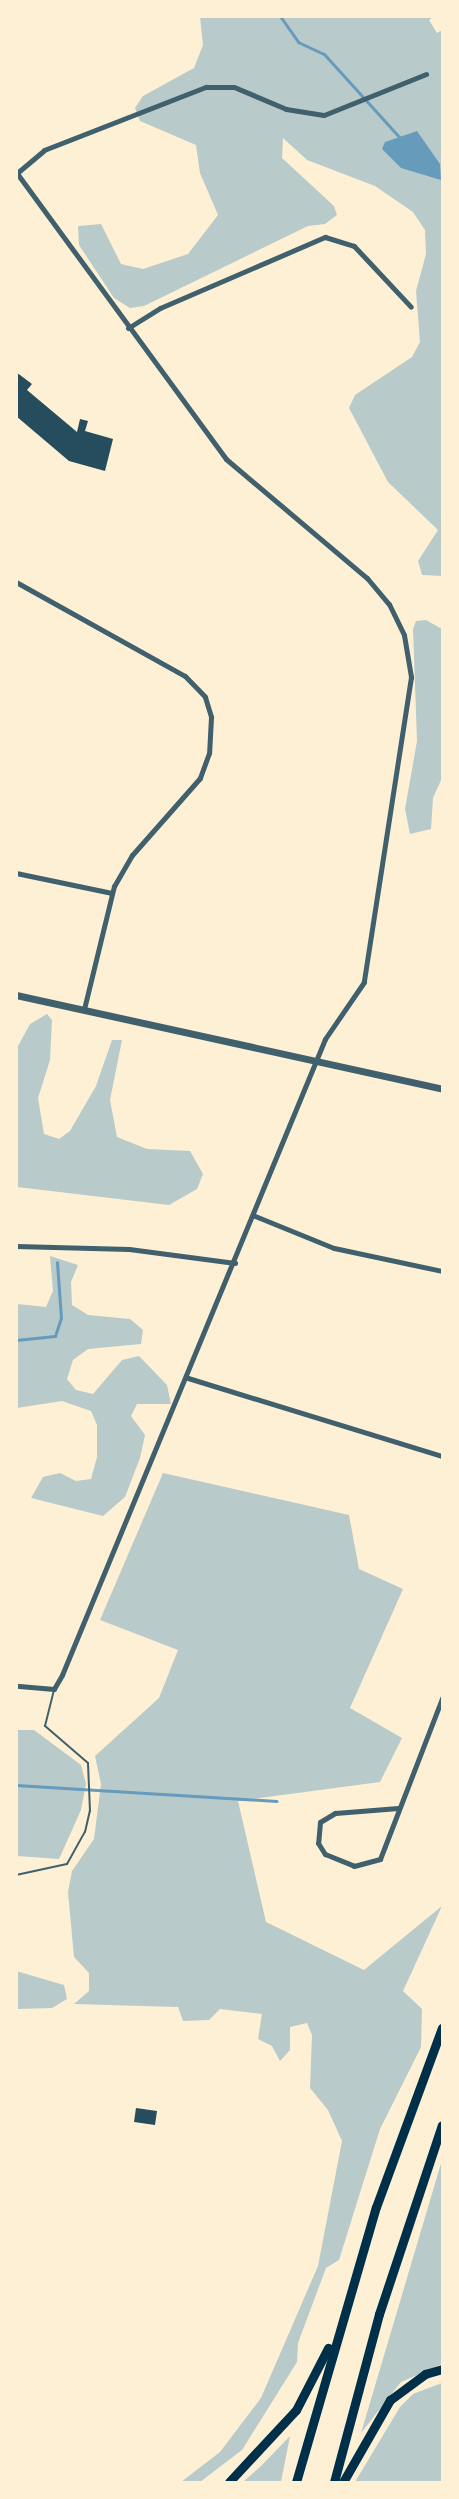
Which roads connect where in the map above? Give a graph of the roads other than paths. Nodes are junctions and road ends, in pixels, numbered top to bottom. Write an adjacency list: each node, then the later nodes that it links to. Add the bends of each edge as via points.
1 (426, 74): 2 (street, via 324,115 286,109 234,87 206,87 44,150)
2 (17, 172): 4 (street)
3 (411, 307): 4 (street, via 354,246 325,237 160,308)
4 (128, 328): 10 (street, via 226,459 367,578 389,604 404,635 410,713 373,943 364,982 337,1015)
5 (16, 582): 7 (street, via 179,672 208,706 211,743 200,778 132,855)
6 (16, 873): 7 (street)
7 (111, 893): 9 (street)
8 (16, 994): 9 (street)
9 (84, 1010): 10 (street)
10 (319, 1062): 11 (street); 12 (street)
11 (442, 1089)
12 (255, 1216): 14 (street); 15 (street, via 334,1248)
13 (16, 1246): 14 (street, via 129,1249)
14 (235, 1263): 16 (street)
15 (442, 1271)
16 (188, 1378): 17 (street); 19 (street)
17 (442, 1455)
18 (16, 1686): 19 (street)
19 (54, 1689): 22 (lane, via 45,1726 82,1755 92,1785 85,1832 67,1864)
20 (442, 1698): 21 (street)
21 (398, 1808): 21 (street, via 334,1813 320,1822 318,1843 325,1854 354,1866 374,1864 391,1838)
22 (16, 1875)
23 (442, 2028): 25 (highway, via 400,2135)
24 (442, 2125): 29 (highway, via 379,2314)
25 (336, 2333): 27 (highway, via 296,2410); 28 (highway)
26 (442, 2369): 30 (highway, via 425,2374 390,2400)
27 (229, 2482)
28 (296, 2482)
29 (334, 2482)
30 (343, 2482)

